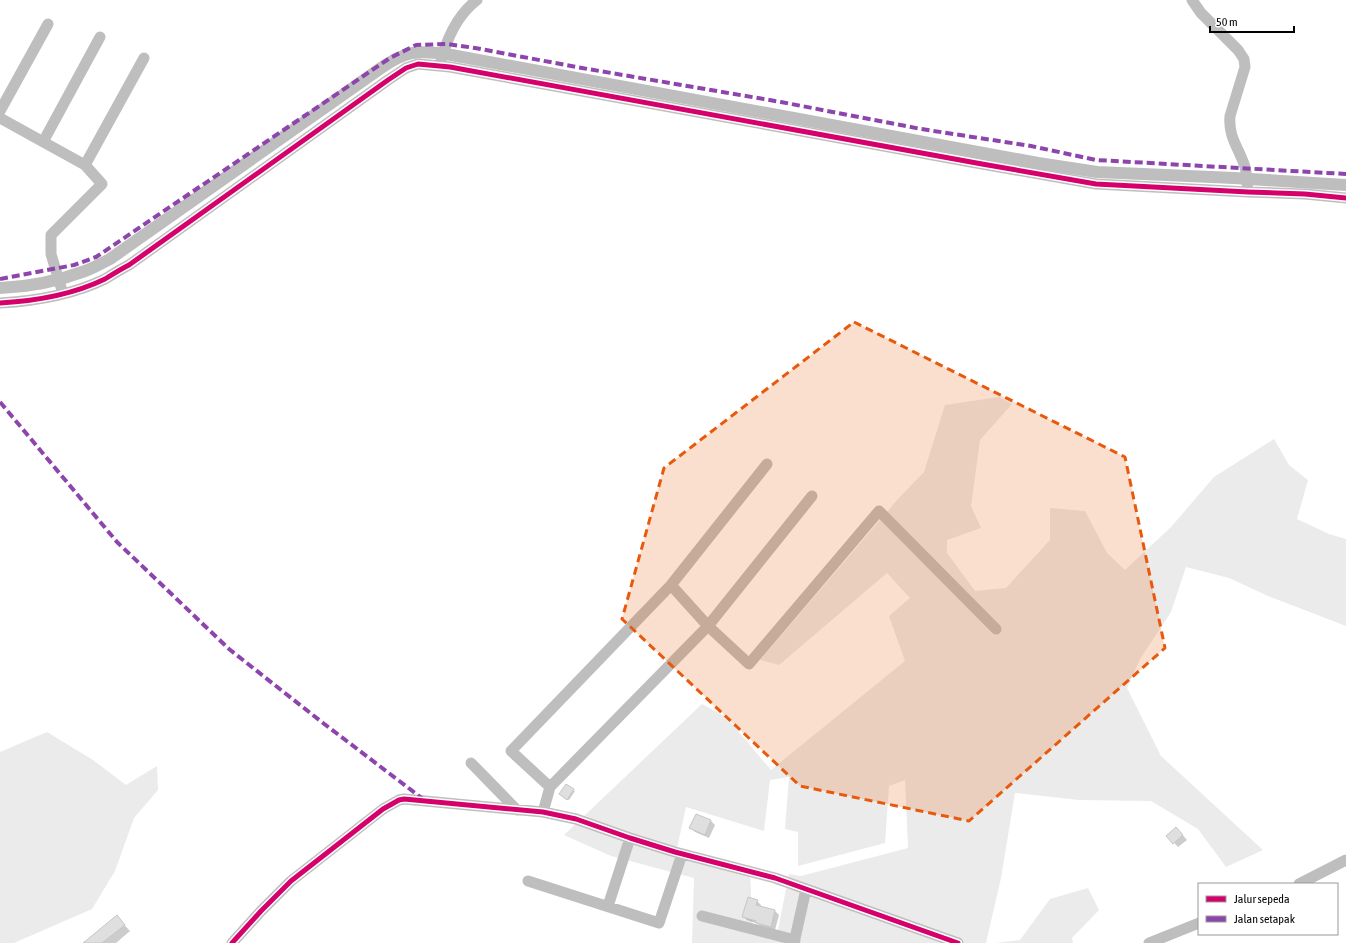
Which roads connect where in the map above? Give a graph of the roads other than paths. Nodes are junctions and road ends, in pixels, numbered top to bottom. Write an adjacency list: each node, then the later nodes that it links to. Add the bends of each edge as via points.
1 (477, 0): 6 (street, via 459,17)
2 (1192, 0): 11 (street, via 1244,59 1245,67 1230,116 1230,131 1245,168)
3 (48, 24): 7 (street)
4 (100, 37): 9 (street)
5 (144, 58): 10 (street)
6 (441, 62): 11 (street, via 1078,181 1110,185); 13 (street, via 418,64 402,71 129,264 94,284)
7 (0, 111)
8 (0, 118): 9 (street)
9 (43, 142): 10 (street)
10 (85, 165): 13 (street, via 102,184 50,235 51,254)
11 (1247, 183): 12 (street, via 1305,194)
12 (1346, 198)
13 (60, 285): 14 (street, via 39,300)
14 (0, 303)
15 (767, 464): 17 (street)
16 (812, 496): 18 (street)
17 (671, 585): 18 (street); 21 (street, via 511,751)
18 (708, 626): 19 (street, via 749,664 879,511); 21 (street)
19 (996, 629)
20 (471, 763): 22 (street)
21 (550, 787): 23 (street)
22 (518, 810): 23 (street); 35 (street, via 404,799 392,803 291,881)
23 (542, 812): 24 (street, via 583,821)
24 (630, 838): 25 (street); 30 (street)
25 (682, 854): 29 (street, via 775,878); 30 (street, via 659,923)
26 (1346, 860): 28 (street)
27 (528, 881): 30 (street)
28 (1301, 883)
29 (806, 889): 34 (street); 36 (street)
30 (608, 906)
31 (702, 916): 34 (street)
32 (1198, 923): 33 (street)
33 (1162, 940): 37 (street)
34 (794, 941)
35 (232, 943)
36 (958, 943)
37 (1149, 943)

